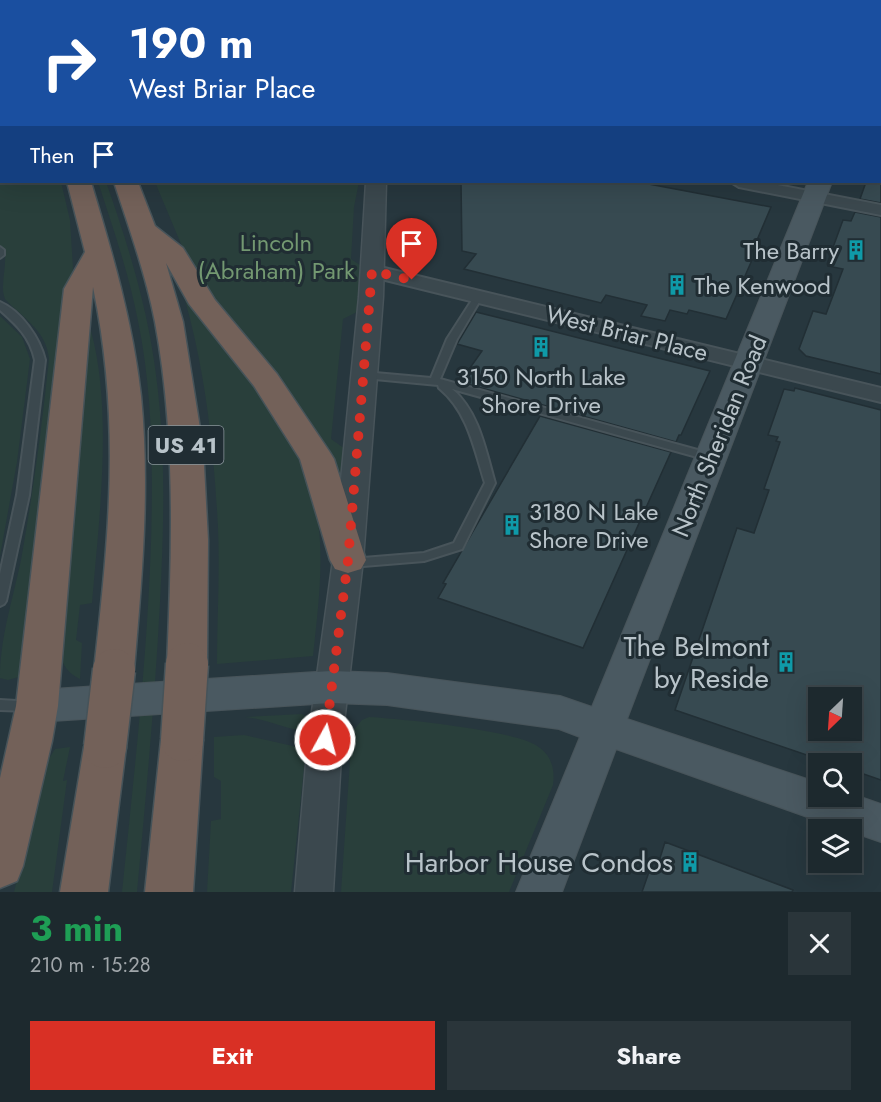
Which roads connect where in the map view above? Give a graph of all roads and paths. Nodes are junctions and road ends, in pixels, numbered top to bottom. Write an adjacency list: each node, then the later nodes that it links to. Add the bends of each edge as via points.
1 (79, 183): 9 (highway, US 41)
2 (126, 183): 7 (highway, US 41)
3 (376, 183): 11 (street)
4 (750, 183): 5 (street)
5 (817, 189): 6 (street); 14 (main road, North Sheridan Road)
6 (881, 210)
7 (143, 230): 19 (highway, via 174,254 203,304 266,381 317,459); 27 (highway, US 41, bridge, via 169,322 186,447 190,540 187,664)
8 (0, 250): 10 (lane)
9 (98, 252): 22 (highway, via 78,290); 26 (highway, US 41, bridge, via 121,357 128,492 114,670)
10 (0, 255)
11 (372, 271): 12 (street, West Briar Place); 15 (street)
12 (478, 297): 14 (street, West Briar Place); 16 (lane, via 452,339)
13 (0, 305): 20 (lane, via 33,336 40,360 23,495)
14 (749, 362): 17 (street, West Briar Place); 18 (main road, North Sheridan Road)
15 (364, 375): 16 (lane); 19 (street)
16 (434, 381): 18 (lane); 19 (lane, via 462,404 490,483 458,546 424,557)
17 (881, 395)
18 (712, 457): 23 (main road, North Sheridan Road)
19 (348, 562): 21 (street)
20 (0, 601)
21 (331, 687): 22 (main road); 23 (main road, via 387,689 473,700 560,713); 28 (street)
22 (19, 705): 25 (highway, via 31,741)
23 (605, 726): 24 (main road); 29 (main road, North Sheridan Road)
24 (881, 823)
25 (0, 867)
26 (84, 892)
27 (169, 892)
28 (315, 892)
29 (539, 892)

